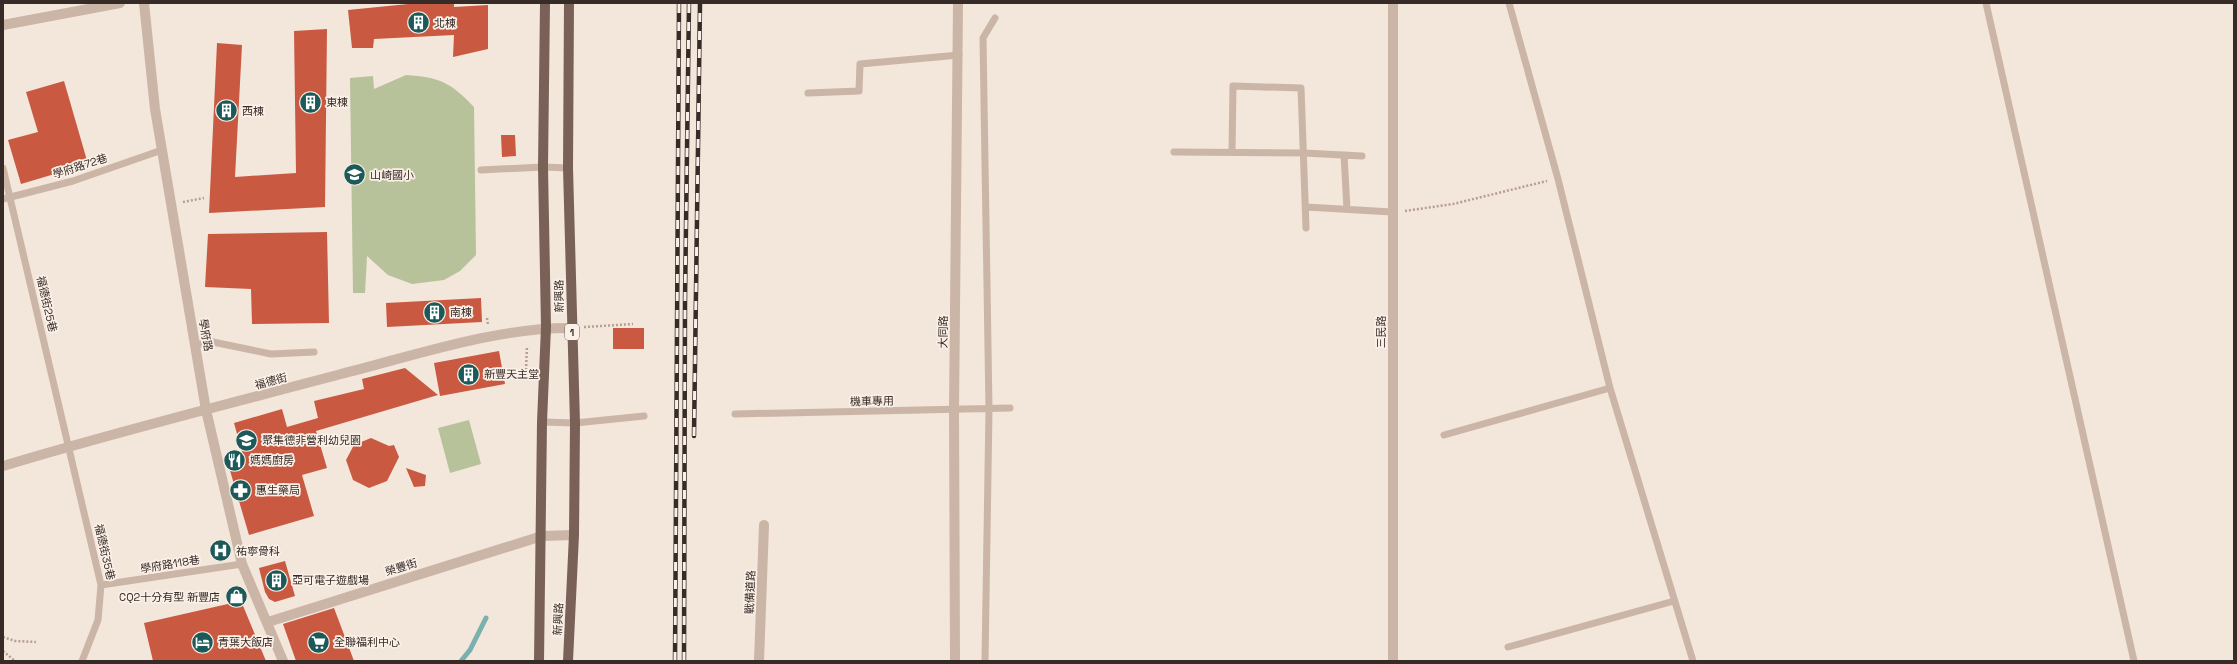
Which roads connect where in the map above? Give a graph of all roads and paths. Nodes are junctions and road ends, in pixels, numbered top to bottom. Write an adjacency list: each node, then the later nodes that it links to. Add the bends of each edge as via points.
1 (120, 3): 11 (street)
2 (144, 3): 14 (street, 學府路)
3 (545, 3): 20 (main road, 新興路)
4 (569, 3): 22 (main road, 新興路 / 1)
5 (958, 3): 12 (street, 大同路)
6 (1393, 3): 30 (street, 三民路)
7 (1508, 3): 24 (lane)
8 (1986, 3): 72 (lane)
9 (995, 18): 41 (lane, via 983,38)
10 (3, 19): 11 (street)
11 (3, 25)
12 (959, 55): 13 (lane, via 860,64 859,91); 43 (street, 大同路)
13 (808, 93)
14 (162, 150): 25 (lane, 學府路72巷, via 74,181); 27 (street, 學府路)
15 (1174, 152): 16 (lane)
16 (1232, 152): 17 (lane); 17 (lane, via 1233,86 1301,88)
17 (1304, 153): 18 (lane); 28 (lane)
18 (1344, 155): 19 (lane); 29 (lane)
19 (1362, 156)
20 (543, 167): 22 (lane); 23 (lane); 33 (main road, 新興路)
21 (3, 168): 25 (lane, 福德街25巷)
22 (568, 168): 34 (main road, 新興路 / 1)
23 (481, 170)
24 (1558, 178): 30 (path, via 1453,204); 39 (lane)
25 (7, 198): 49 (lane, 福德街25巷)
26 (204, 198): 27 (path)
27 (171, 205): 35 (street, 學府路)
28 (1306, 207): 29 (lane); 31 (lane)
29 (1347, 209): 30 (lane)
30 (1392, 212): 70 (street, 三民路)
31 (1306, 228)
32 (633, 324): 34 (path)
33 (546, 327): 34 (street, 福德街); 42 (street, 福德街, via 471,341); 46 (main road, 新興路)
34 (572, 328): 47 (main road, 新興路 / 1)
35 (195, 345): 37 (lane, via 213,342 271,354); 42 (street, 學府路)
36 (527, 346): 38 (path)
37 (314, 352)
38 (526, 370)
39 (1610, 388): 48 (lane); 56 (lane)
40 (1010, 408): 41 (lane, 機車專用)
41 (988, 409): 43 (lane, 機車專用); 69 (lane)
42 (206, 410): 49 (street, 福德街); 54 (street, 學府路)
43 (954, 410): 44 (lane, 機車專用); 68 (street, 大同路)
44 (735, 414)
45 (644, 416): 47 (lane)
46 (542, 422): 47 (lane); 53 (main road, 新興路)
47 (576, 423): 52 (main road, 新興路 / 1)
48 (1444, 435)
49 (69, 446): 50 (street, 福德街); 55 (lane, 福德街35巷)
50 (3, 466)
51 (764, 525): 67 (street, 戰備道路)
52 (574, 535): 53 (street, 榮豐街); 66 (main road, 新興路 / 1)
53 (542, 536): 57 (street, 榮豐街); 65 (main road, 新興路)
54 (242, 564): 55 (lane, 學府路118巷); 57 (street, 學府路)
55 (101, 585): 63 (lane, 福德街35巷, via 98,620)
56 (1674, 601): 60 (lane); 71 (lane)
57 (268, 622): 64 (street, 學府路)
58 (3, 637): 59 (path, via 15,641)
59 (36, 642)
60 (1508, 647)
61 (3, 651): 62 (path)
62 (15, 661)
63 (82, 661)
64 (283, 661)
65 (539, 661)
66 (568, 661)
67 (759, 661)
68 (955, 661)
69 (985, 661)
70 (1393, 661)
71 (1692, 661)
72 (2134, 661)

